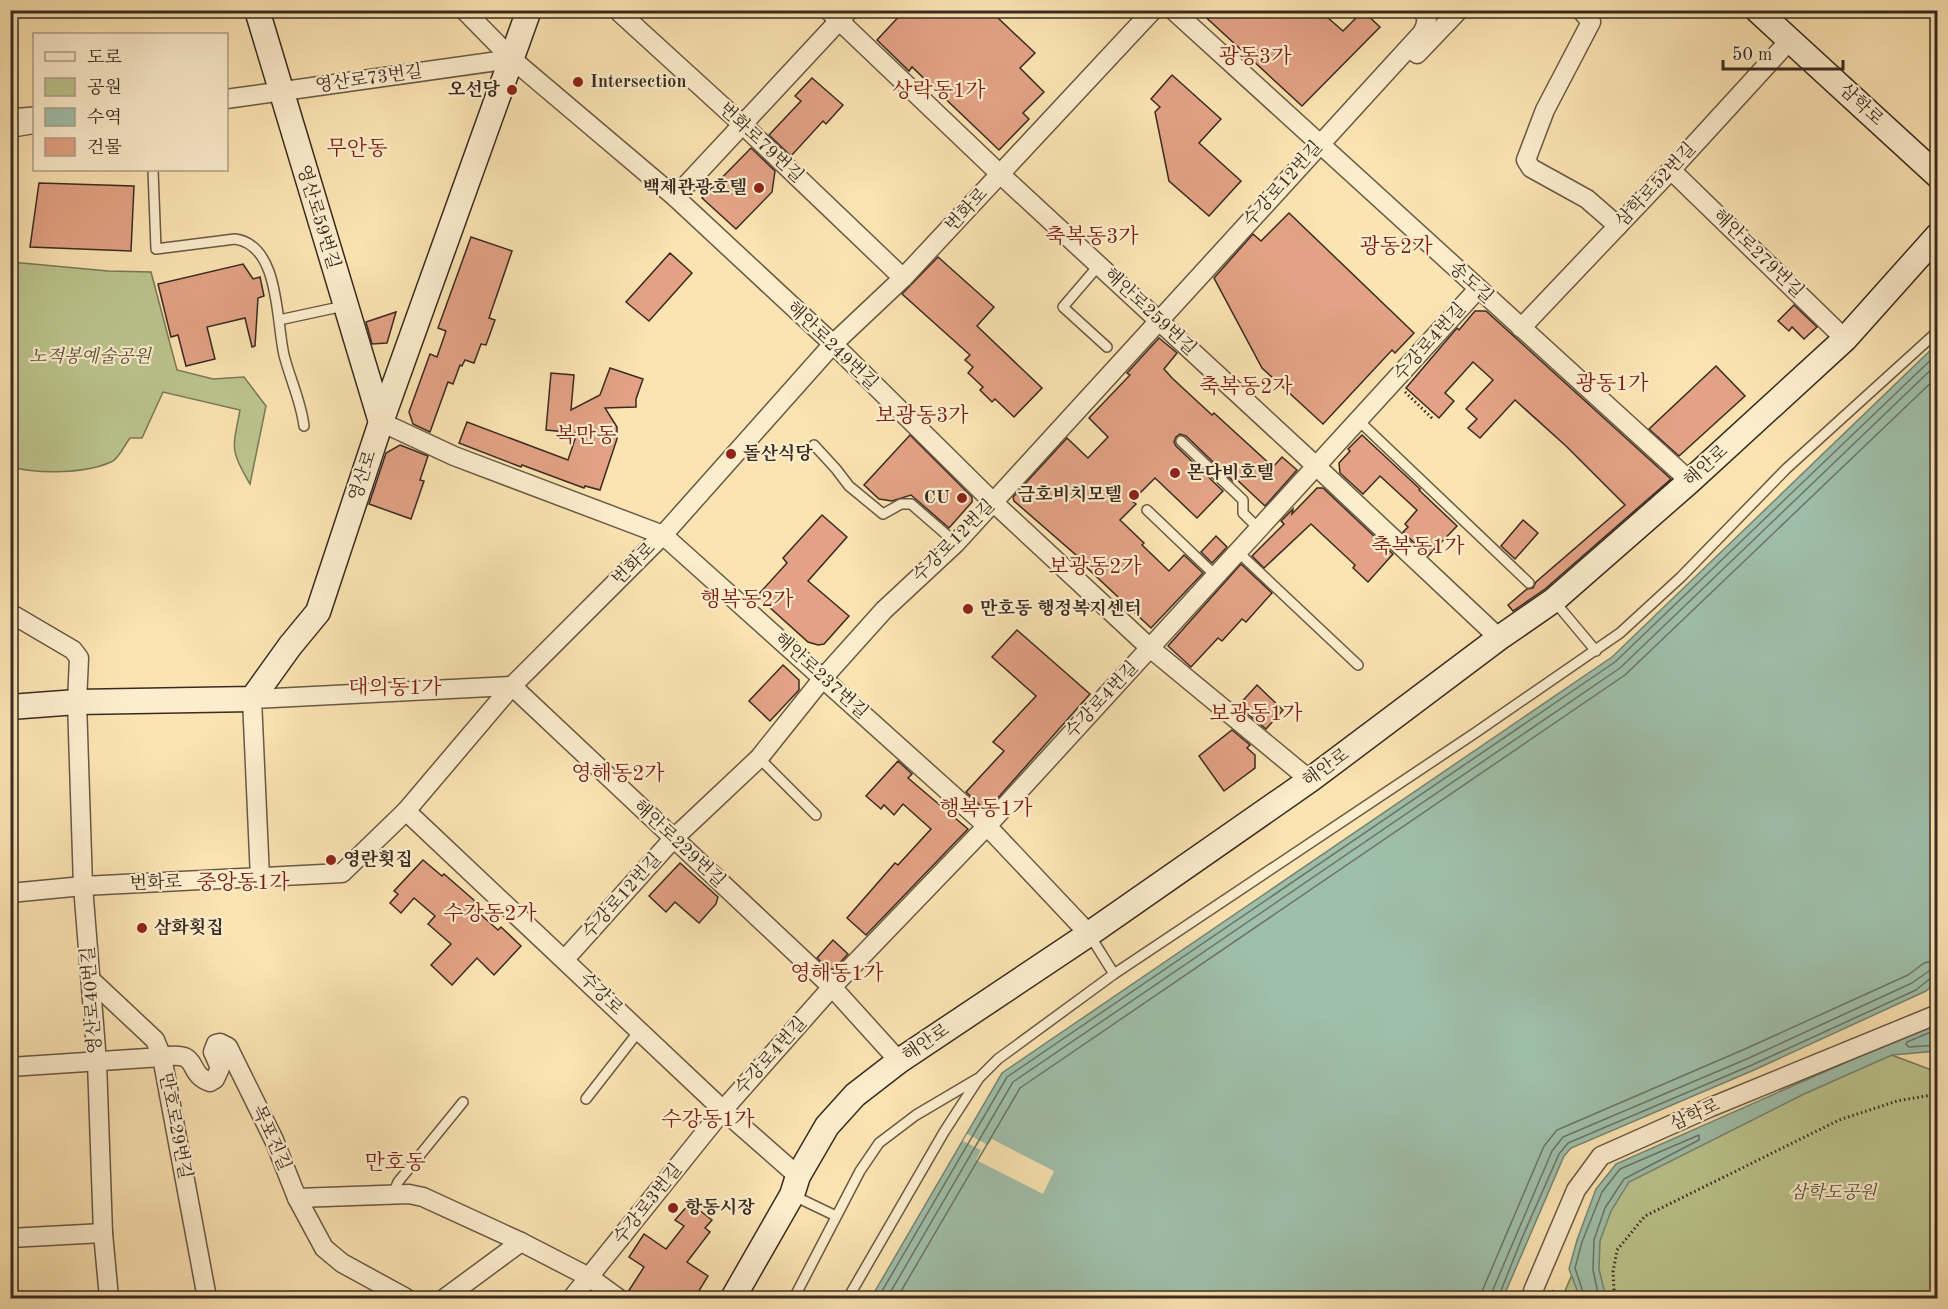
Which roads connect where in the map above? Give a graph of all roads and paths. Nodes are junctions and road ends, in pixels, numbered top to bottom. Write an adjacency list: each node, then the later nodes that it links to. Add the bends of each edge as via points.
1 (257, 10): 15 (street, 영산로59번길)
2 (464, 10): 13 (street, 해안로249번길)
3 (529, 10): 13 (street, 영산로)
4 (617, 10): 20 (street, 번화로79번길)
5 (1153, 10): 25 (street, 번화로)
6 (1173, 10): 22 (street, 송도길)
7 (1459, 10): 14 (street, via 1397,75)
8 (1581, 10): 28 (street, via 1591,22 1545,110 1526,160 1531,168 1587,199)
9 (1757, 10): 12 (street, 삼학로)
10 (1422, 11): 14 (street, 수강로12번길, via 1427,18 1422,33)
11 (839, 14): 20 (street); 25 (street, 해안로259번길)
12 (1790, 40): 23 (street, 삼학로52번길); 26 (street, 삼학로)
13 (512, 59): 15 (street, 영산로73번길); 27 (street, 해안로249번길); 44 (street, 영산로)
14 (1386, 72): 22 (street, 수강로12번길)
15 (281, 92): 16 (street, 영산로73번길); 33 (street, 영산로59번길)
16 (228, 99)
17 (33, 112): 18 (lane)
18 (10, 114)
19 (33, 124): 21 (street)
20 (743, 125): 27 (street); 31 (street, 번화로79번길)
21 (10, 128)
22 (1320, 144): 32 (street, 송도길); 35 (street, 수강로12번길)
23 (1671, 170): 28 (street, 삼학로52번길); 38 (street, 해안로279번길)
24 (153, 171): 34 (lane, via 156,249 243,240 260,251 269,269)
25 (1000, 174): 30 (street, 해안로259번길); 31 (street, 번화로)
26 (1938, 176)
27 (675, 197): 39 (street, 해안로249번길)
28 (1618, 226): 36 (street, 삼학로52번길)
29 (1938, 235): 38 (street, 해안로)
30 (1099, 265): 35 (street, 해안로259번길); 40 (lane, via 1064,307)
31 (903, 278): 39 (street, 번화로)
32 (1478, 289): 36 (street, 송도길); 41 (street, 수강로4번길)
33 (345, 306): 34 (lane); 44 (street, 영산로59번길)
34 (279, 320): 45 (lane, via 284,355)
35 (1159, 320): 48 (street, 해안로259번길); 50 (street, 수강로12번길)
36 (1521, 328): 49 (street, 송도길)
37 (1938, 331): 62 (lane, via 1786,469 1681,577)
38 (1845, 339): 49 (street, 해안로)
39 (833, 344): 50 (street, 해안로249번길); 53 (street, 번화로)
40 (1107, 347)
41 (1393, 381): 42 (street, 수강로4번길); 43 (path)
42 (1358, 420): 48 (street, 수강로4번길); 57 (lane)
43 (1434, 420)
44 (381, 422): 53 (street, 해안로237번길, via 454,456); 66 (street, 영산로, via 318,612)
45 (304, 426)
46 (1181, 441): 52 (lane, via 1243,500 1243,513)
47 (814, 444): 54 (lane, via 849,486 883,514 901,504 911,504)
48 (1316, 466): 52 (street, 수강로4번길); 60 (street, 해안로259번길)
49 (1690, 481): 58 (street, 해안로)
50 (993, 502): 54 (street, 수강로12번길); 61 (street, 해안로249번길)
51 (1147, 510): 56 (lane)
52 (1259, 529): 55 (street, 수강로4번길)
53 (663, 535): 64 (street, 해안로237번길); 65 (street, 번화로)
54 (956, 543): 64 (street, 수강로12번길, via 884,610)
55 (1238, 552): 56 (street, 수강로4번길); 63 (lane)
56 (1216, 576): 61 (street, 수강로4번길)
57 (1529, 583)
58 (1554, 600): 60 (street, 해안로); 62 (lane)
59 (10, 613): 67 (street, 영산로40번길, via 73,650 79,658)
60 (1499, 638): 70 (street, 해안로)
61 (1150, 648): 70 (street, 해안로249번길); 73 (street, 수강로4번길)
62 (1596, 651): 80 (lane)
63 (1358, 665)
64 (823, 678): 69 (street, 수강로12번길); 73 (street, 해안로237번길)
65 (512, 686): 66 (street); 71 (street, 번화로); 74 (street, 해안로229번길)
66 (252, 699): 67 (street); 75 (street)
67 (76, 702): 68 (street); 76 (street, 영산로40번길)
68 (10, 707)
69 (759, 758): 72 (lane); 74 (street, 수강로12번길)
70 (1310, 780): 78 (street, 해안로)
71 (406, 811): 75 (street, 번화로, via 342,873); 79 (street, 수강로)
72 (816, 815)
73 (987, 826): 78 (street, 해안로237번길); 82 (street, 수강로4번길)
74 (674, 839): 79 (street, 수강로12번길); 82 (street, 해안로229번길)
75 (260, 879): 76 (street, 번화로)
76 (83, 886): 77 (street, 번화로); 81 (street, 영산로40번길)
77 (10, 893)
78 (1089, 934): 80 (lane); 86 (street, 해안로)
79 (565, 959): 84 (street, 수강로)
80 (1114, 974): 89 (lane, via 998,1059)
81 (91, 980): 85 (street, 만호로29번길, via 155,1040); 87 (street, 영산로40번길)
82 (832, 987): 86 (street, 해안로229번길); 93 (street, 수강로4번길)
83 (1938, 1014): 111 (street, 삼학로, via 1601,1156 1576,1190)
84 (639, 1030): 91 (lane); 93 (street, 수강로)
85 (162, 1057): 87 (street); 96 (street, 목포진길, via 179,1054 188,1058 203,1079 210,1082 220,1068 213,1052 216,1044 228,1047 274,1140); 103 (street, 만호로29번길)
86 (899, 1061): 94 (street, 해안로, via 855,1095 833,1119)
87 (97, 1062): 88 (street); 98 (street, 영산로40번길)
88 (10, 1067)
89 (979, 1078): 97 (lane, via 916,1115 879,1143); 110 (lane)
90 (1938, 1094): 112 (path, via 1897,1101 1839,1120 1645,1216 1617,1250 1613,1272)
91 (586, 1099)
92 (463, 1102): 95 (lane, via 398,1182)
93 (723, 1110): 94 (street, 수강로); 101 (street, 수강로3번길)
94 (795, 1186): 97 (lane); 108 (street, 해안로)
95 (393, 1194): 96 (street); 100 (street, via 423,1197)
96 (297, 1198): 104 (street, 목포진길, via 332,1257)
97 (836, 1216): 109 (lane)
98 (103, 1233): 99 (street); 102 (street, 영산로40번길)
99 (10, 1238)
100 (521, 1242): 101 (street); 105 (street)
101 (589, 1277): 106 (street, 수강로3번길); 107 (street)
102 (109, 1299)
103 (207, 1299)
104 (406, 1299)
105 (445, 1299)
106 (572, 1299)
107 (618, 1299)
108 (733, 1299)
109 (794, 1299)
110 (848, 1299)
111 (1533, 1299)
112 (1618, 1299)

